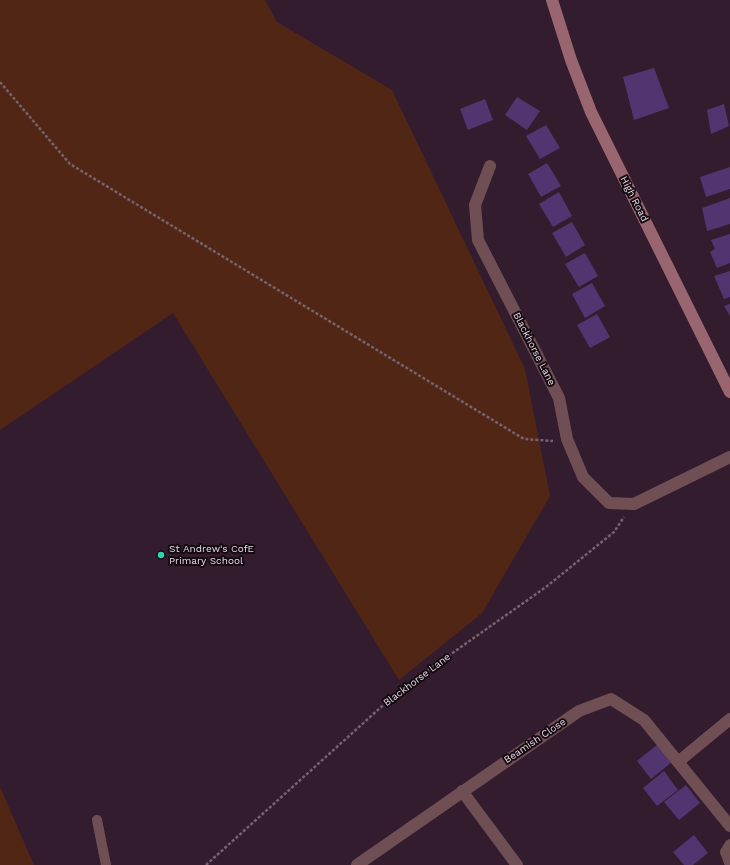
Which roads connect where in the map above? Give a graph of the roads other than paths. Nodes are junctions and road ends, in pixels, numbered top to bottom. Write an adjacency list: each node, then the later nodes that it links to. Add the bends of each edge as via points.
1 (552, 0): 3 (main road, High Road, via 591,112)
2 (490, 166): 4 (street, Blackhorse Lane, via 475,205 478,240 559,398 568,442 583,476 610,503 634,504)
3 (730, 392)
4 (730, 457)
5 (730, 719): 6 (street)
6 (678, 762): 7 (street, Beamish Close, via 644,720 611,699 579,712); 9 (street)
7 (462, 791): 12 (street, Beamish Close); 13 (street)
8 (97, 820): 11 (lane)
9 (730, 826)
10 (730, 844): 14 (lane, via 725,852)
11 (106, 865)
12 (357, 865)
13 (517, 865)
14 (730, 865)

